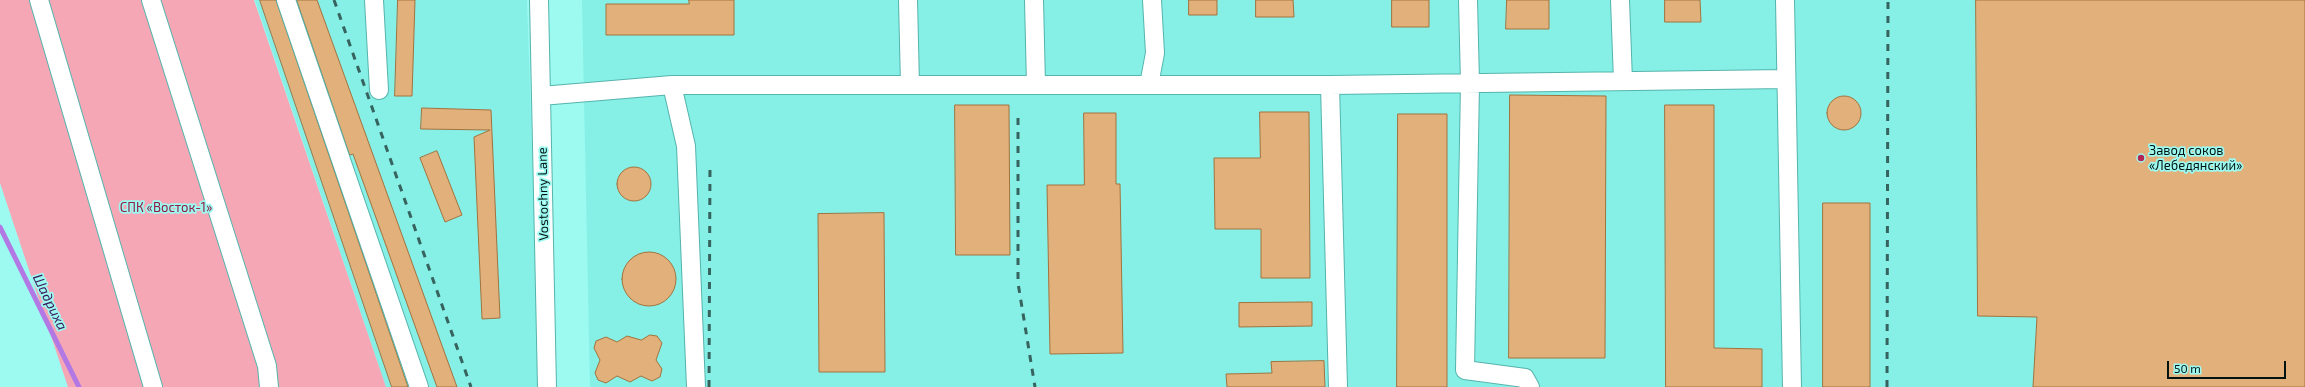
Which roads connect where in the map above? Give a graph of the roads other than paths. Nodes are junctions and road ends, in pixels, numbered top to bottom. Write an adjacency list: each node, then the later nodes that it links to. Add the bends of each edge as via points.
1 (39, 0): 22 (street)
2 (151, 0): 23 (street, via 267,366)
3 (286, 0): 24 (street)
4 (374, 0): 20 (street)
5 (539, 0): 21 (street, Vostochny Lane)
6 (908, 0): 16 (street)
7 (1034, 0): 17 (street)
8 (1152, 0): 18 (street, via 1155,53)
9 (1468, 0): 14 (street)
10 (1620, 0): 13 (street)
11 (1785, 0): 12 (street)
12 (1786, 79): 13 (street); 29 (street)
13 (1623, 81): 14 (street)
14 (1470, 83): 19 (street); 28 (street, via 1465,370 1525,378)
15 (672, 84): 16 (street); 21 (street); 26 (street, via 686,146)
16 (910, 85): 17 (street)
17 (1036, 85): 18 (street)
18 (1149, 85): 19 (street)
19 (1330, 85): 27 (street)
20 (379, 90)
21 (541, 96): 25 (street, Vostochny Lane)
22 (154, 387)
23 (269, 387)
24 (419, 387)
25 (547, 387)
26 (696, 387)
27 (1338, 387)
28 (1530, 387)
29 (1792, 387)

